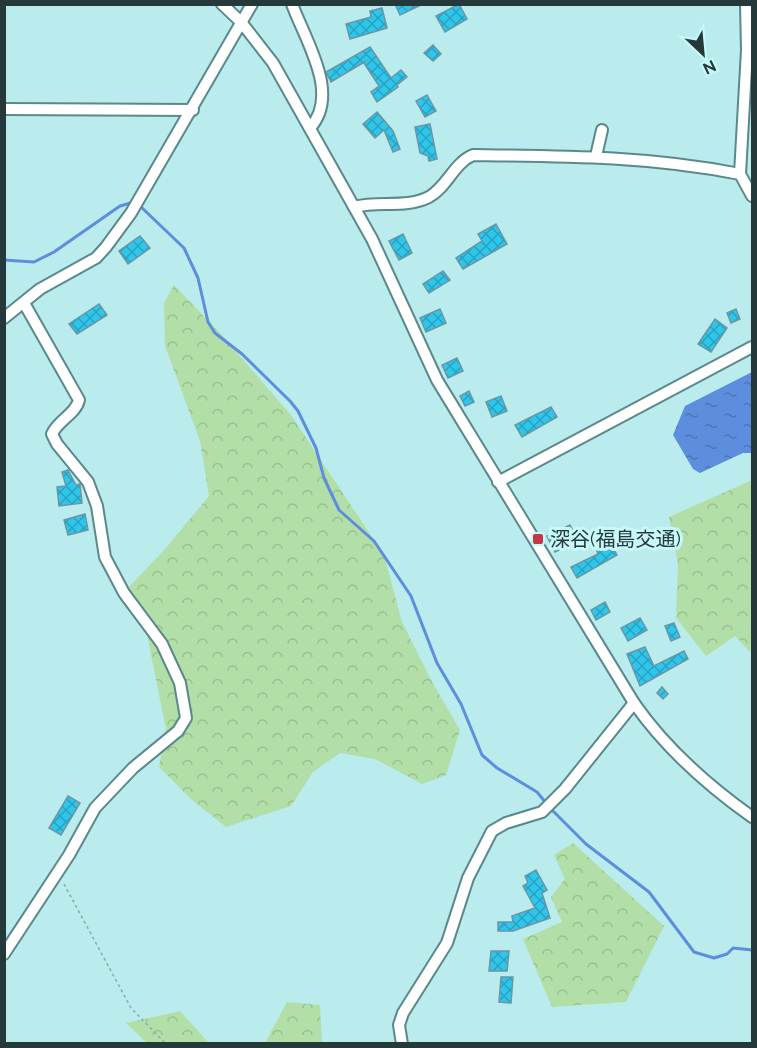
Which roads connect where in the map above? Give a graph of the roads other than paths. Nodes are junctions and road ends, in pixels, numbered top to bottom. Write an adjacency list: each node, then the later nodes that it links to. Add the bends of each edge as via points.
1 (222, 4): 5 (street)
2 (252, 4): 5 (street)
3 (292, 4): 8 (street, via 313,53 321,90 317,119)
4 (746, 4): 11 (street)
5 (241, 22): 7 (street); 8 (street, via 268,55)
6 (4, 108): 7 (street)
7 (193, 110): 14 (street, via 106,247 96,258)
8 (310, 128): 13 (street)
9 (602, 130): 10 (street)
10 (596, 156): 11 (street, via 680,162); 13 (street, via 473,155 461,162 430,196 413,202)
11 (740, 174): 12 (street)
12 (753, 196)
13 (354, 207): 17 (street, via 437,380)
14 (24, 303): 15 (street); 20 (street, via 79,400 52,434 88,482 97,506 105,557 124,593 162,644 180,683 186,718 178,731 109,791)
15 (4, 318)
16 (753, 347): 17 (street)
17 (498, 482): 18 (street)
18 (634, 703): 19 (street, via 652,730 712,789); 21 (street, via 542,812 492,831 468,878 447,943 403,1013 399,1025)
19 (753, 817)
20 (4, 954)
21 (402, 1044)

